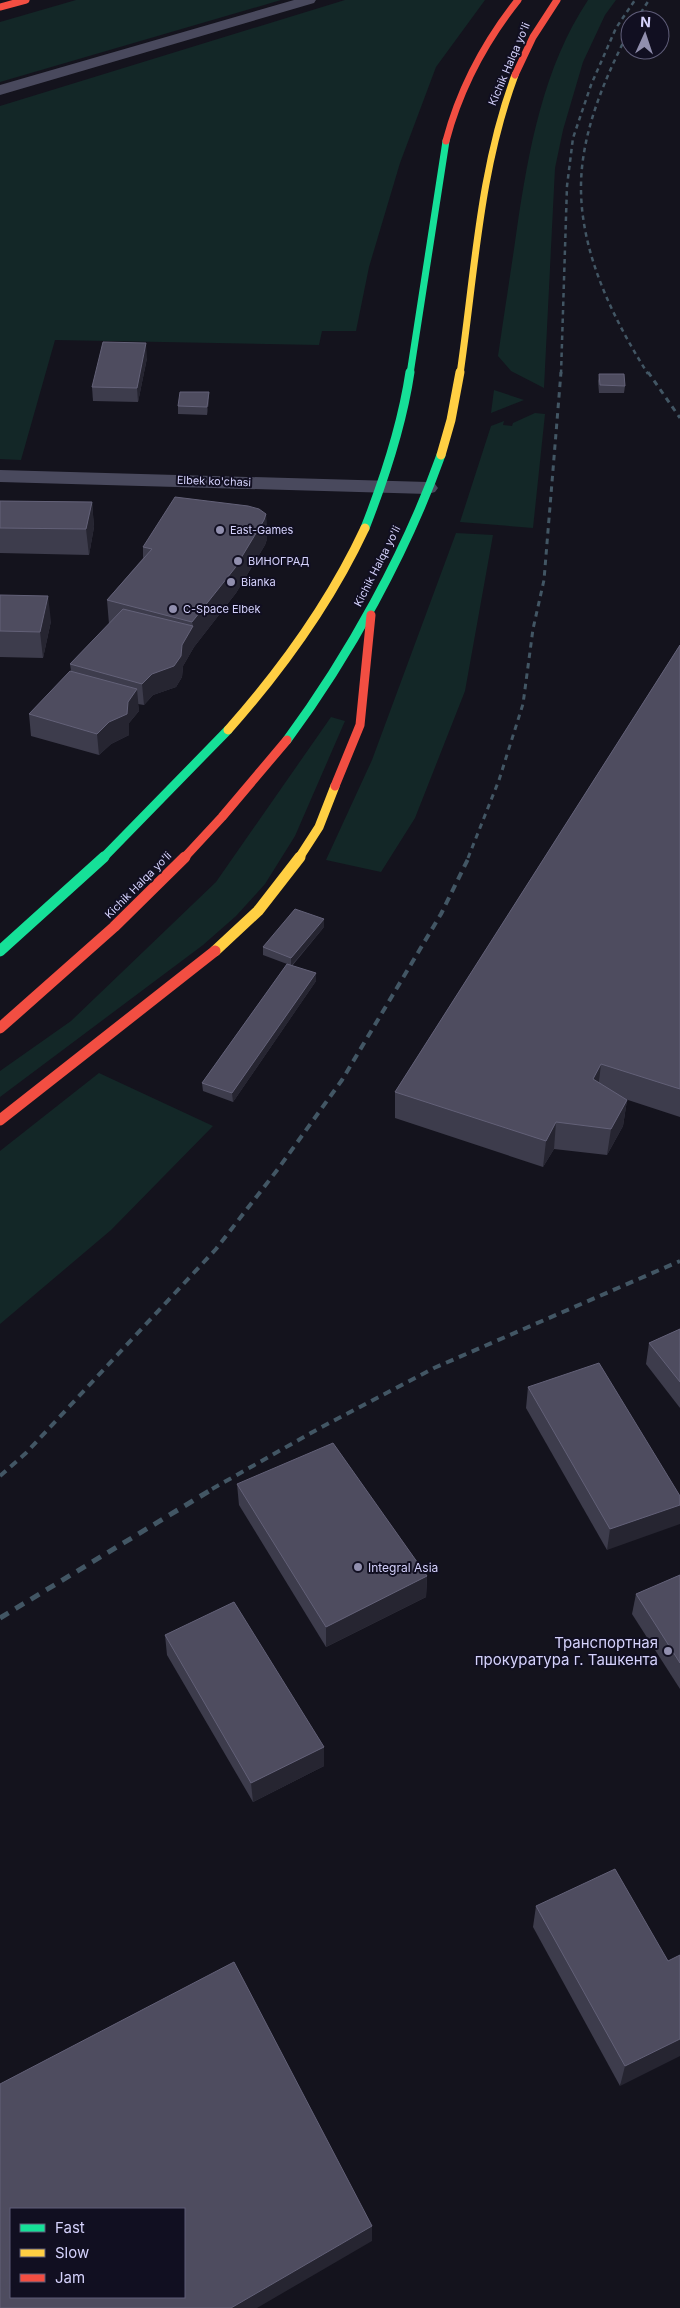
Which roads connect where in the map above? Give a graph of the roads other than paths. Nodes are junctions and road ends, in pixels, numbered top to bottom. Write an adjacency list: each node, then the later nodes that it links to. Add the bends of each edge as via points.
1 (26, 0): 5 (main road)
2 (309, 0): 6 (street)
3 (518, 0): 8 (main road, Kichik Halqa yo'li, via 462,87 450,124 428,240 405,406)
4 (556, 0): 9 (main road, Kichik Halqa yo'li, via 532,37 498,122 485,172 457,400)
5 (0, 7)
6 (0, 90)
7 (0, 476): 8 (street, Elbek ko'chasi)
8 (383, 486): 9 (street, Elbek ko'chasi); 11 (main road, Kichik Halqa yo'li, via 329,599 247,709 157,804)
9 (428, 488): 10 (main road, Kichik Halqa yo'li)
10 (372, 603): 12 (main road, Kichik Halqa yo'li, via 317,698 255,779 187,854 107,934); 13 (main road, via 360,725 317,830 299,860 274,894 224,943)
11 (0, 950)
12 (0, 1028)
13 (0, 1120)

